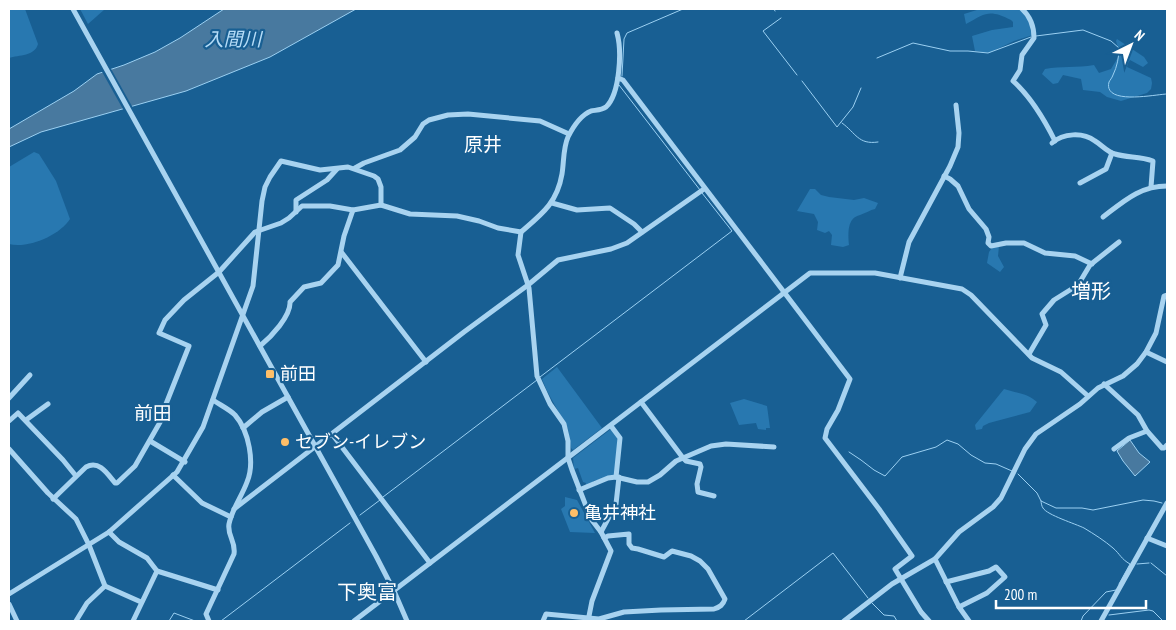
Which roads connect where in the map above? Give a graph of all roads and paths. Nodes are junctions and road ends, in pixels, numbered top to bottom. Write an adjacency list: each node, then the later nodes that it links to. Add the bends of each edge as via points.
1 (73, 9): 26 (street)
2 (1022, 9): 7 (street, via 1032,21 1034,38 1022,55 1020,70 1013,81 1026,93 1045,122 1053,142 1068,134 1080,136 1095,140)
3 (617, 33): 4 (street, via 620,55)
4 (618, 78): 6 (street, via 606,107 588,112); 14 (street)
5 (956, 105): 10 (street, via 958,147)
6 (569, 134): 8 (street, via 540,121 448,115 423,124 416,137 400,150); 15 (street, via 562,175)
7 (1112, 153): 11 (street, via 1106,169); 13 (street, via 1153,161)
8 (356, 168): 9 (street); 16 (street, via 378,180 382,191)
9 (337, 169): 18 (street, via 327,180 296,200); 20 (street, via 311,169 281,161 265,187)
10 (944, 176): 25 (street, via 958,186 968,209 986,229 991,246 1006,242 1024,244 1045,253 1074,256); 27 (street, via 908,242)
11 (1080, 183)
12 (1167, 186): 13 (street)
13 (1151, 187): 19 (street)
14 (702, 190): 22 (street); 29 (street)
15 (552, 203): 21 (street); 22 (street, via 577,210 610,208)
16 (381, 205): 17 (street); 21 (street, via 410,214 457,216)
17 (353, 210): 18 (street, via 308,205); 24 (street)
18 (296, 212): 20 (street, via 281,223)
19 (1103, 216)
20 (259, 230): 26 (street); 31 (street, via 253,286)
21 (521, 232): 28 (street, via 518,255)
22 (642, 232): 28 (street, via 621,246 558,260)
23 (1119, 242): 25 (street)
24 (342, 252): 32 (street, via 338,265 321,283 304,287 296,294 277,329); 35 (street)
25 (1092, 264): 34 (street, via 1078,285 1054,300 1043,312 1046,325)
26 (219, 272): 31 (street); 51 (street, via 184,300 165,320 159,333 188,346 163,417)
27 (900, 278): 29 (street, via 875,273 810,273); 34 (street, via 952,286 967,292)
28 (528, 285): 35 (street); 57 (street, via 538,378 564,424)
29 (784, 293): 43 (street); 78 (street, via 850,380 824,438 912,556 895,569)
30 (1167, 295): 33 (street, via 1164,296 1156,333)
31 (242, 315): 32 (street); 42 (street)
32 (260, 346): 41 (street)
33 (1146, 352): 36 (street); 38 (street, via 1132,369)
34 (1029, 354): 39 (street, via 1037,362 1062,372)
35 (426, 362): 50 (street)
36 (1167, 362)
37 (30, 376): 40 (street)
38 (1104, 384): 39 (street); 49 (street, via 1138,415)
39 (1088, 396): 75 (street, via 1036,434 1001,498 959,532)
40 (9, 398)
41 (288, 398): 48 (street, via 262,412); 53 (street)
42 (213, 400): 48 (street, via 234,415); 59 (street)
43 (641, 402): 47 (street); 58 (street)
44 (48, 404): 46 (street)
45 (9, 420): 46 (street, via 18,412)
46 (26, 420): 61 (street)
47 (610, 426): 57 (street); 62 (street, via 620,438)
48 (243, 428): 67 (street, via 248,443 250,471)
49 (1146, 431): 52 (street, via 1162,448); 56 (street)
50 (332, 434): 53 (street); 76 (street)
51 (150, 440): 59 (street); 61 (street, via 135,466 117,483 93,464)
52 (1167, 445)
53 (315, 447): 67 (street); 82 (street)
54 (774, 447): 58 (street, via 719,444)
55 (9, 449): 65 (street)
56 (1114, 449)
57 (568, 458): 63 (street); 76 (street)
58 (683, 458): 62 (street, via 648,482); 64 (street, via 701,467 698,492)
59 (184, 462): 60 (street)
60 (173, 475): 68 (street, via 202,503); 69 (street)
61 (76, 476): 65 (street)
62 (618, 477): 63 (street, via 602,479); 70 (street, via 616,504)
63 (579, 490): 70 (street, via 591,519)
64 (714, 496)
65 (53, 498): 73 (street, via 76,520)
66 (1167, 503): 72 (street)
67 (234, 509): 68 (street)
68 (231, 517): 81 (street, via 228,528 235,546 234,554)
69 (109, 532): 73 (street); 77 (street, via 119,542 147,558)
70 (601, 532): 71 (street)
71 (604, 538): 87 (street, via 611,551); 87 (street, via 629,534 632,548 664,557 672,551 696,558 708,569 724,602 714,609 624,612)
72 (1147, 538): 74 (street); 88 (street)
73 (89, 545): 80 (street); 83 (street)
74 (1167, 546)
75 (935, 559): 78 (street); 79 (street)
76 (430, 562): 82 (street)
77 (157, 571): 81 (street); 84 (street)
78 (900, 579): 96 (street); 97 (street)
79 (946, 582): 86 (street); 86 (street, via 996,567 1005,577 987,593)
80 (105, 586): 84 (street); 90 (street, via 87,603)
81 (218, 590): 92 (street, via 206,614)
82 (394, 591): 93 (street); 94 (street)
83 (9, 594)
84 (142, 602): 91 (street)
85 (9, 604): 89 (street)
86 (959, 607): 98 (street)
87 (588, 620): 95 (street, via 546,614)
88 (1103, 620): 99 (street)
89 (17, 621)
90 (76, 621)
91 (133, 621)
92 (209, 621)
93 (354, 621)
94 (407, 621)
95 (543, 621)
96 (844, 621)
97 (929, 621)
98 (969, 621)
99 (1109, 621)

